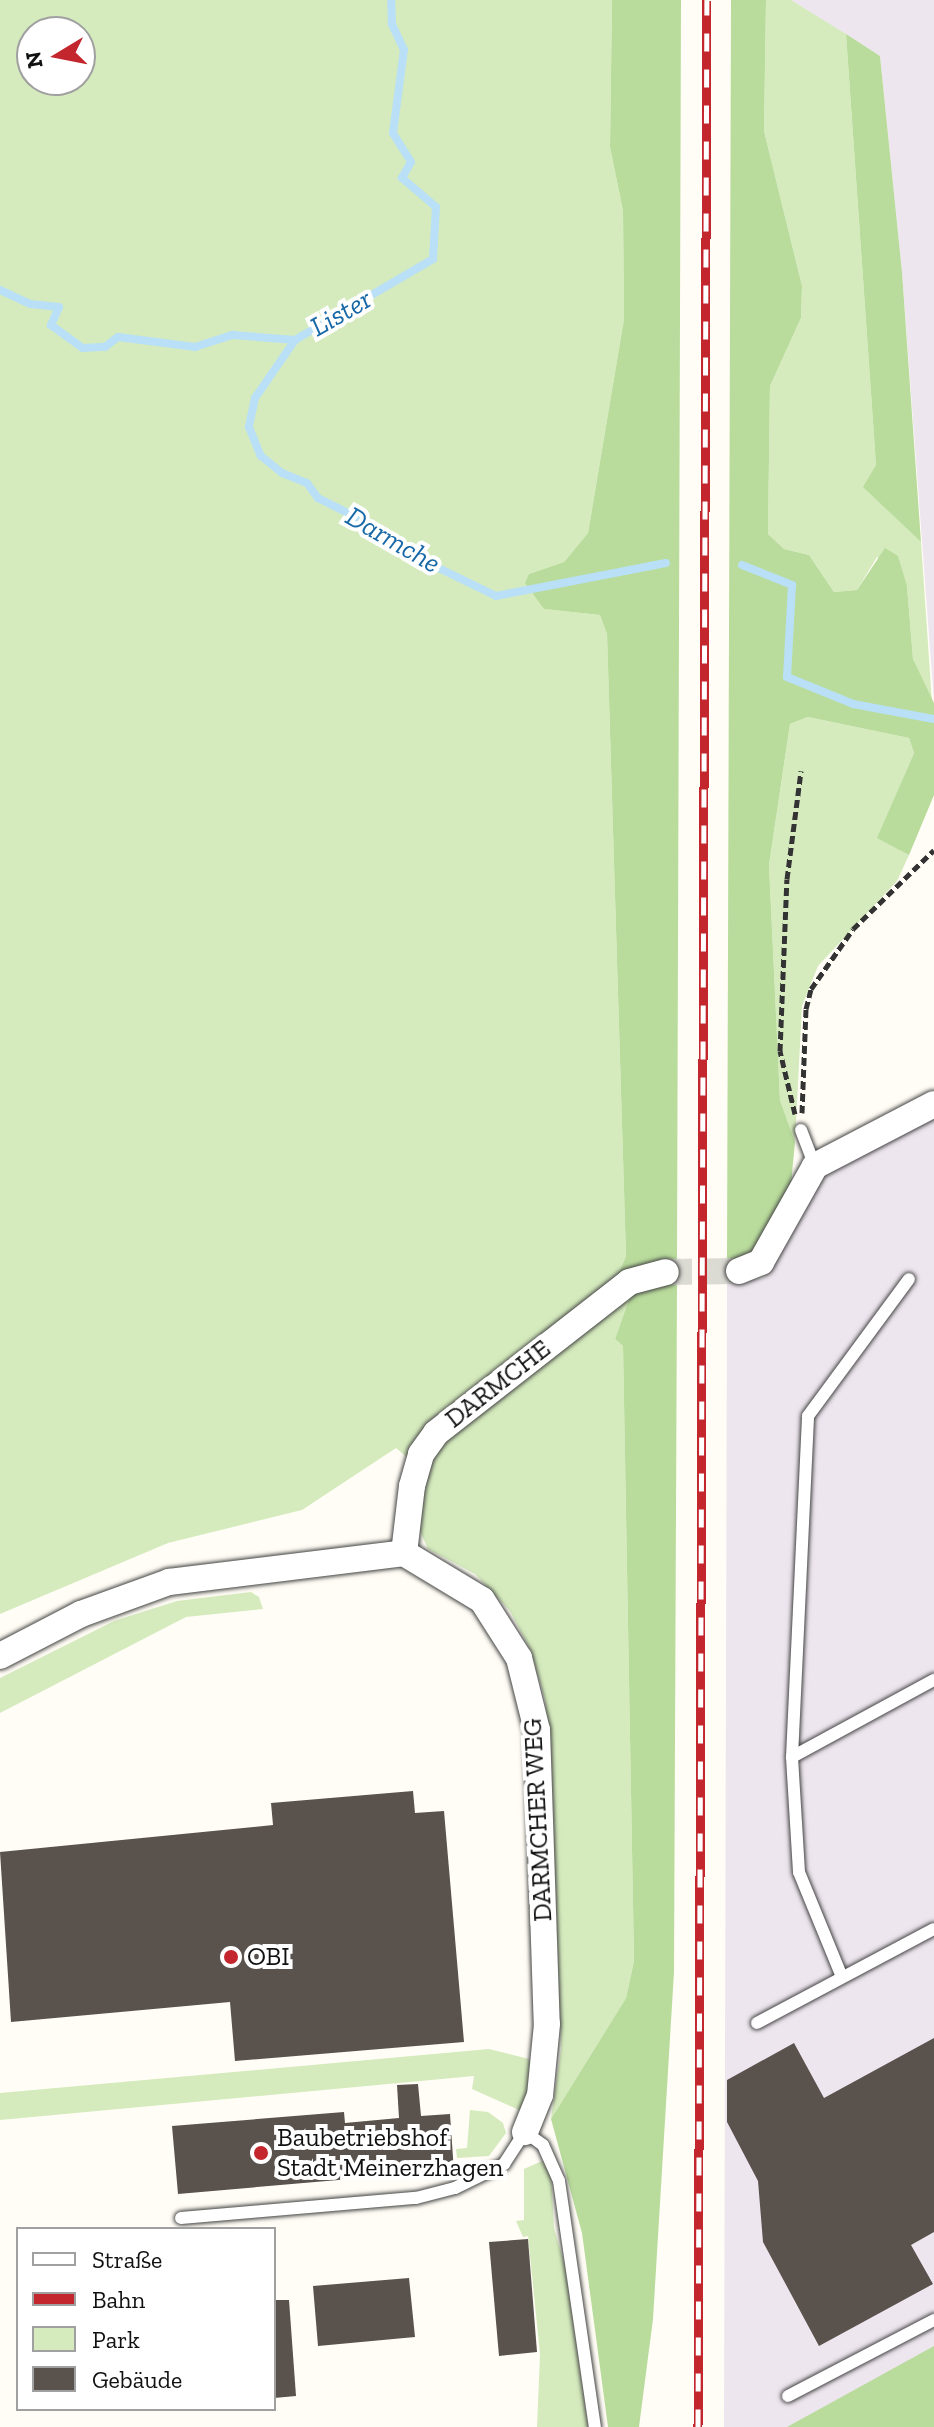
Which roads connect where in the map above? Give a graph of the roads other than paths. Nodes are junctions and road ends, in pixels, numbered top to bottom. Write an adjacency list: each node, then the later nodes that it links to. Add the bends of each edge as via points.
1 (934, 1104): 3 (street)
2 (801, 1130): 3 (lane)
3 (815, 1166): 4 (street, via 761,1262)
4 (739, 1271)
5 (666, 1272): 7 (street, DARMCHE, via 629,1282 436,1433 415,1475)
6 (909, 1279): 10 (lane, via 808,1416)
7 (404, 1553): 8 (street, via 169,1582 81,1614); 14 (street, DARMCHER WEG, via 482,1600 505,1630 530,1692 539,1768 547,2024 540,2095)
8 (0, 1656)
9 (934, 1680): 10 (lane)
10 (792, 1757): 12 (lane, via 799,1872)
11 (934, 1929): 12 (lane)
12 (842, 1977): 13 (lane)
13 (757, 2023)
14 (525, 2132): 15 (lane, via 504,2164 455,2188 416,2198); 18 (lane, via 543,2145 559,2181)
15 (181, 2218)
16 (934, 2320): 17 (lane)
17 (788, 2396)
18 (595, 2427)

